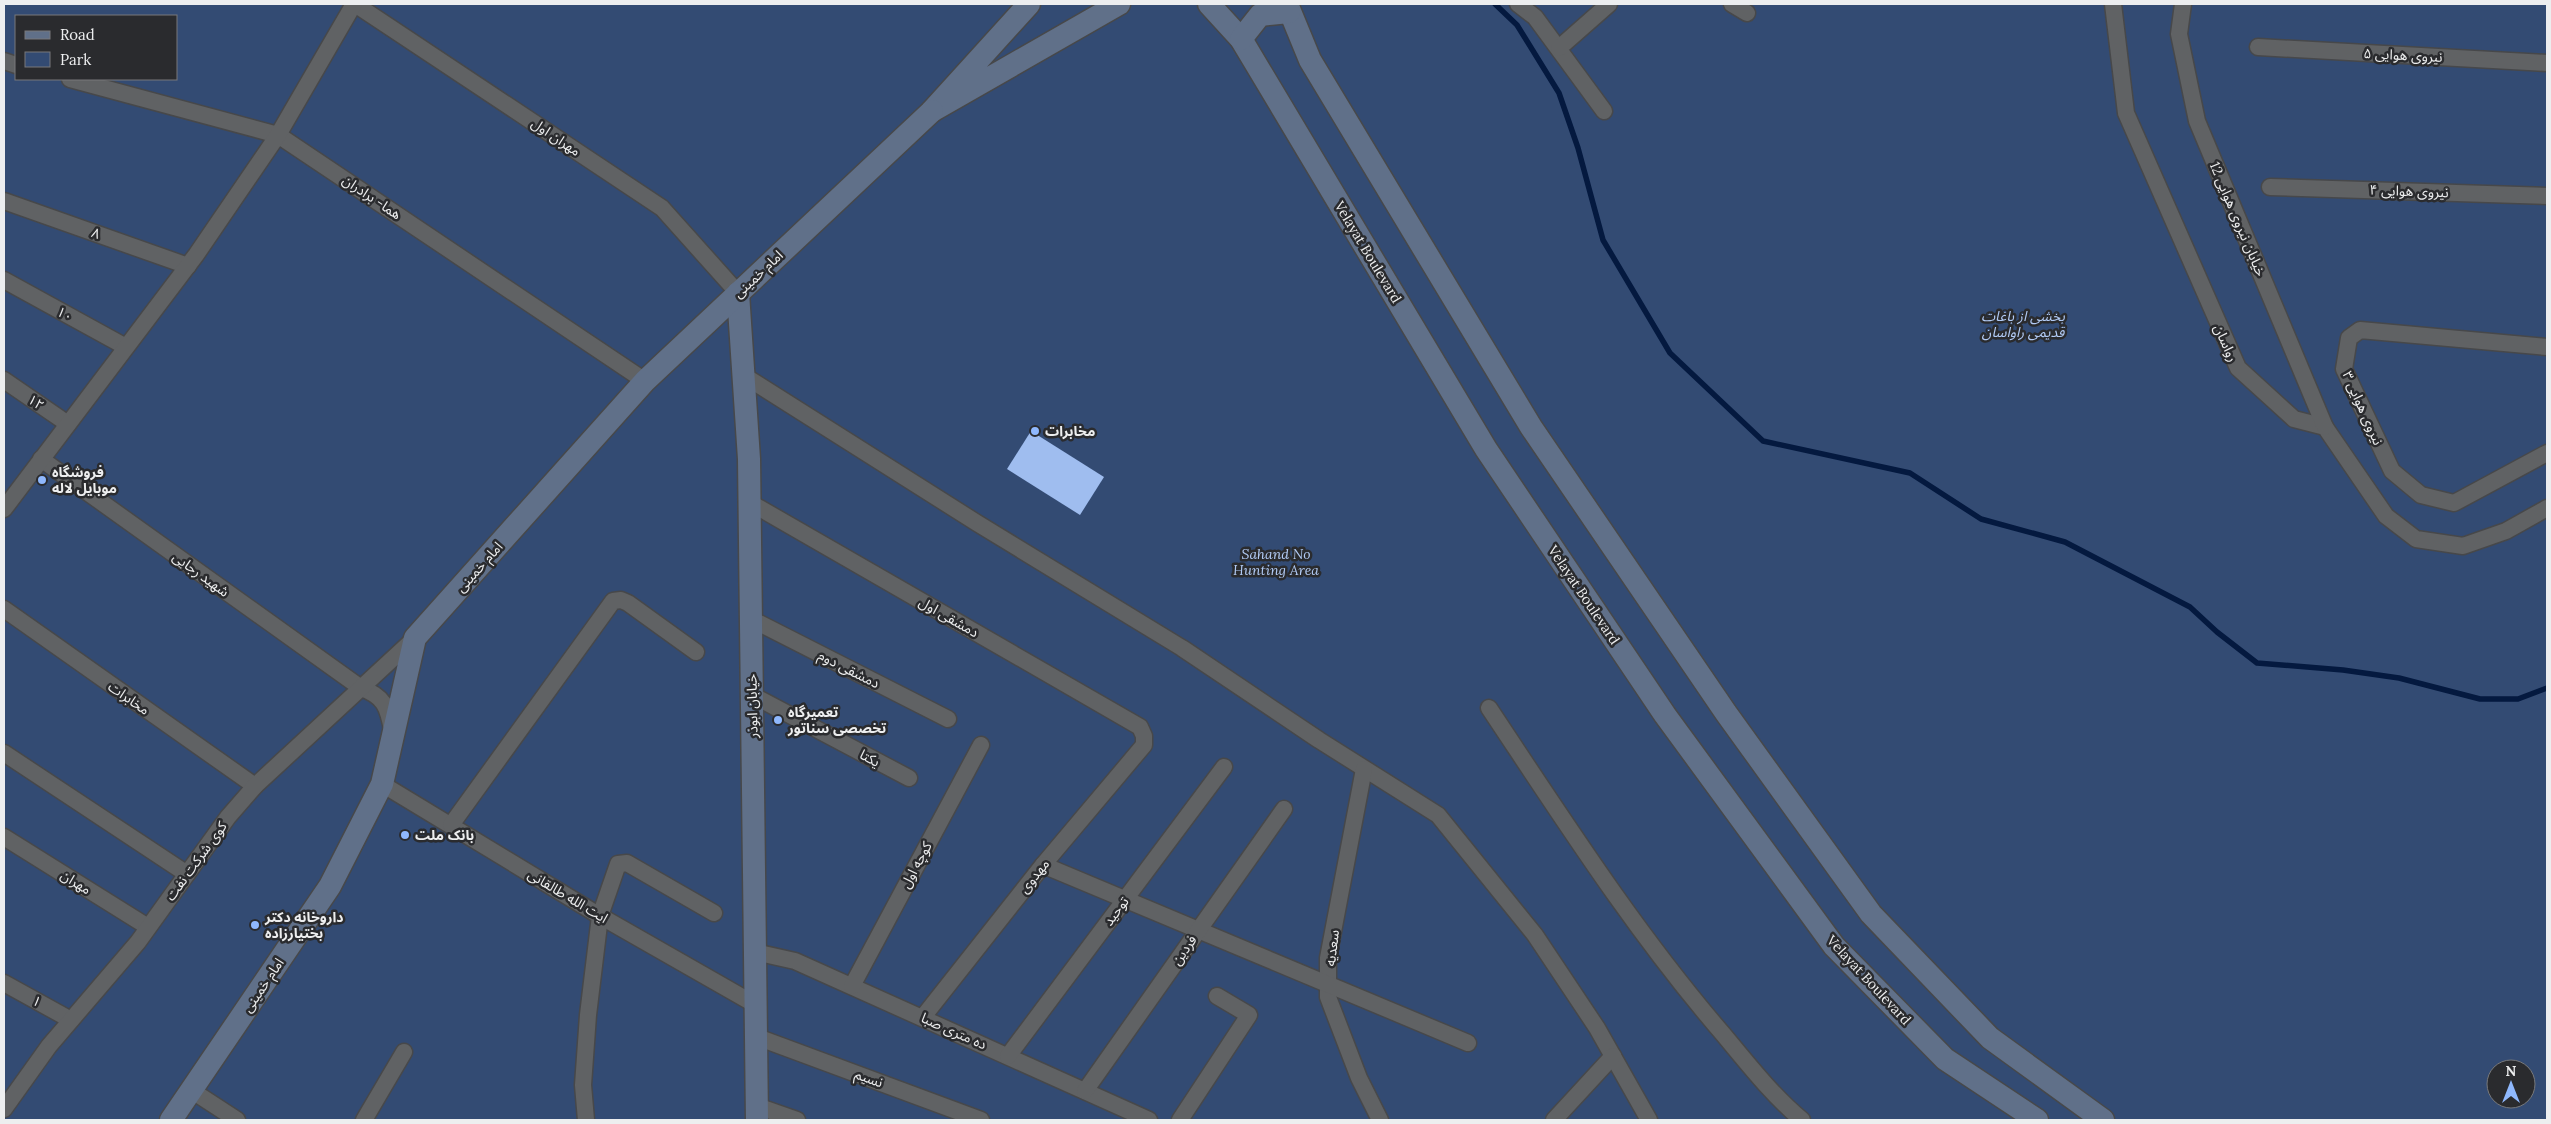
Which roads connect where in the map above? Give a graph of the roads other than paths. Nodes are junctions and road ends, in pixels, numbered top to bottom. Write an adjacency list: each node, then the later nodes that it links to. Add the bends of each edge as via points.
1 (355, 4): 19 (street); 25 (street, مهران اول, via 662,208)
2 (1029, 4): 17 (main road)
3 (1119, 4): 17 (main road)
4 (1209, 4): 12 (main road, Velayat Boulevard)
5 (1518, 4): 13 (street, via 1535,17)
6 (1609, 4): 13 (street)
7 (1732, 4): 11 (street)
8 (2113, 4): 32 (street, رواسان, via 2126,113 2238,368 2294,419)
9 (2183, 4): 32 (street, خیابان نیروی هوایی 12, via 2179,34 2197,121)
10 (1288, 8): 12 (main road, via 1260,15); 95 (main road, via 1310,60 1531,428 1726,713 1871,914 1990,1038)
11 (1747, 13)
12 (1241, 39): 94 (main road, Velayat Boulevard, via 1486,449 1665,715 1834,946 1946,1059)
13 (1558, 48): 18 (street)
14 (2258, 48): 15 (street, نیروی هوایی ۵)
15 (2547, 63)
16 (74, 80): 19 (street, هما- برادران)
17 (932, 111): 25 (main road, امام خمینی)
18 (1604, 111)
19 (278, 135): 23 (street); 30 (street, هما- برادران)
20 (2270, 187): 21 (street, نیروی هوایی ۴)
21 (2547, 196)
22 (4, 201): 23 (street, ۸)
23 (188, 266): 27 (street)
24 (4, 280): 27 (street, ۱۰)
25 (738, 293): 28 (main road, خیابان ابوذر); 30 (main road, امام خمینی)
26 (2547, 346): 33 (street, نیروی هوایی ۳, via 2360,330 2349,338 2344,369 2392,471 2421,495 2454,503)
27 (126, 348): 31 (street)
28 (743, 375): 35 (main road, خیابان ابوذر); 51 (street, via 1182,648)
29 (4, 380): 31 (street, ۱۲)
30 (645, 381): 40 (main road, امام خمینی)
31 (68, 424): 34 (street)
32 (2325, 427): 36 (street, via 2386,516 2416,539 2463,546 2506,531)
33 (2547, 453)
34 (41, 459): 37 (street); 42 (street, شهید رجایی)
35 (749, 502): 39 (main road, خیابان ابوذر); 47 (street, دمشقی اول, via 1140,727)
36 (2547, 508)
37 (4, 509)
38 (4, 609): 54 (street, مخابرات)
39 (751, 619): 43 (main road, خیابان ابوذر); 45 (street, دمشقی دوم)
40 (415, 638): 42 (street, کوی شرکت نفت); 46 (main road, امام خمینی)
41 (696, 652): 56 (street, via 628,603 621,600 613,602)
42 (361, 688): 46 (street, شهید رجایی, via 384,702); 54 (street, کوی شرکت نفت)
43 (752, 695): 52 (street, یکتا); 65 (main road, خیابان ابوذر)
44 (1489, 708): 93 (street, via 1588,858 1687,993 1782,1104)
45 (948, 719)
46 (392, 732): 53 (main road, امام خمینی)
47 (1144, 736): 58 (street, مهدوی, via 1144,745)
48 (981, 745): 68 (street, کوچه اول)
49 (4, 754): 59 (street)
50 (1224, 767): 60 (street, توحید)
51 (1364, 769): 67 (street, سعدیه, via 1328,958); 77 (street, via 1438,815 1535,935 1598,1028)
52 (909, 778)
53 (382, 784): 56 (street, ایت الله طالقانی); 78 (main road, امام خمینی, via 330,886)
54 (255, 786): 59 (street, کوی شرکت نفت)
55 (1284, 808): 64 (street, فردین)
56 (451, 825): 62 (street, ایت الله طالقانی)
57 (4, 837): 63 (street, مهران)
58 (1043, 865): 60 (street); 71 (street, مهدوی)
59 (187, 874): 63 (street, کوی شرکت نفت)
60 (1125, 899): 64 (street); 76 (street, توحید)
61 (714, 914): 62 (street, via 621,862)
62 (600, 916): 70 (street, ایت الله طالقانی); 85 (street, via 584,1068)
63 (148, 927): 72 (street, کوی شرکت نفت)
64 (1198, 930): 67 (street); 79 (street, فردین)
65 (756, 952): 68 (street, ده متری صبا, via 795,961); 70 (main road, خیابان ابوذر)
66 (4, 983): 72 (street, ۱)
67 (1328, 984): 74 (street); 90 (street, سعدیه, via 1328,997 1359,1078)
68 (852, 986): 71 (street, ده متری صبا)
69 (1217, 996): 89 (street, via 1249,1015)
70 (756, 1005): 73 (main road, خیابان ابوذر)
71 (923, 1017): 76 (street, ده متری صبا)
72 (71, 1020): 80 (street, کوی شرکت نفت)
73 (757, 1037): 81 (main road, خیابان ابوذر); 87 (street, نسیم)
74 (1468, 1043)
75 (404, 1052): 84 (street)
76 (1008, 1056): 79 (street, ده متری صبا)
77 (1613, 1056): 91 (street); 92 (street)
78 (191, 1090): 82 (main road, امام خمینی); 83 (street)
79 (1085, 1091): 88 (street, ده متری صبا)
80 (4, 1109)
81 (757, 1113): 86 (street)
82 (171, 1120)
83 (237, 1120)
84 (364, 1120)
85 (586, 1120)
86 (797, 1120)
87 (981, 1120)
88 (1149, 1120)
89 (1180, 1120)
90 (1380, 1120)
91 (1554, 1120)
92 (1649, 1120)
93 (1802, 1120)
94 (2037, 1120)
95 (2103, 1120)

